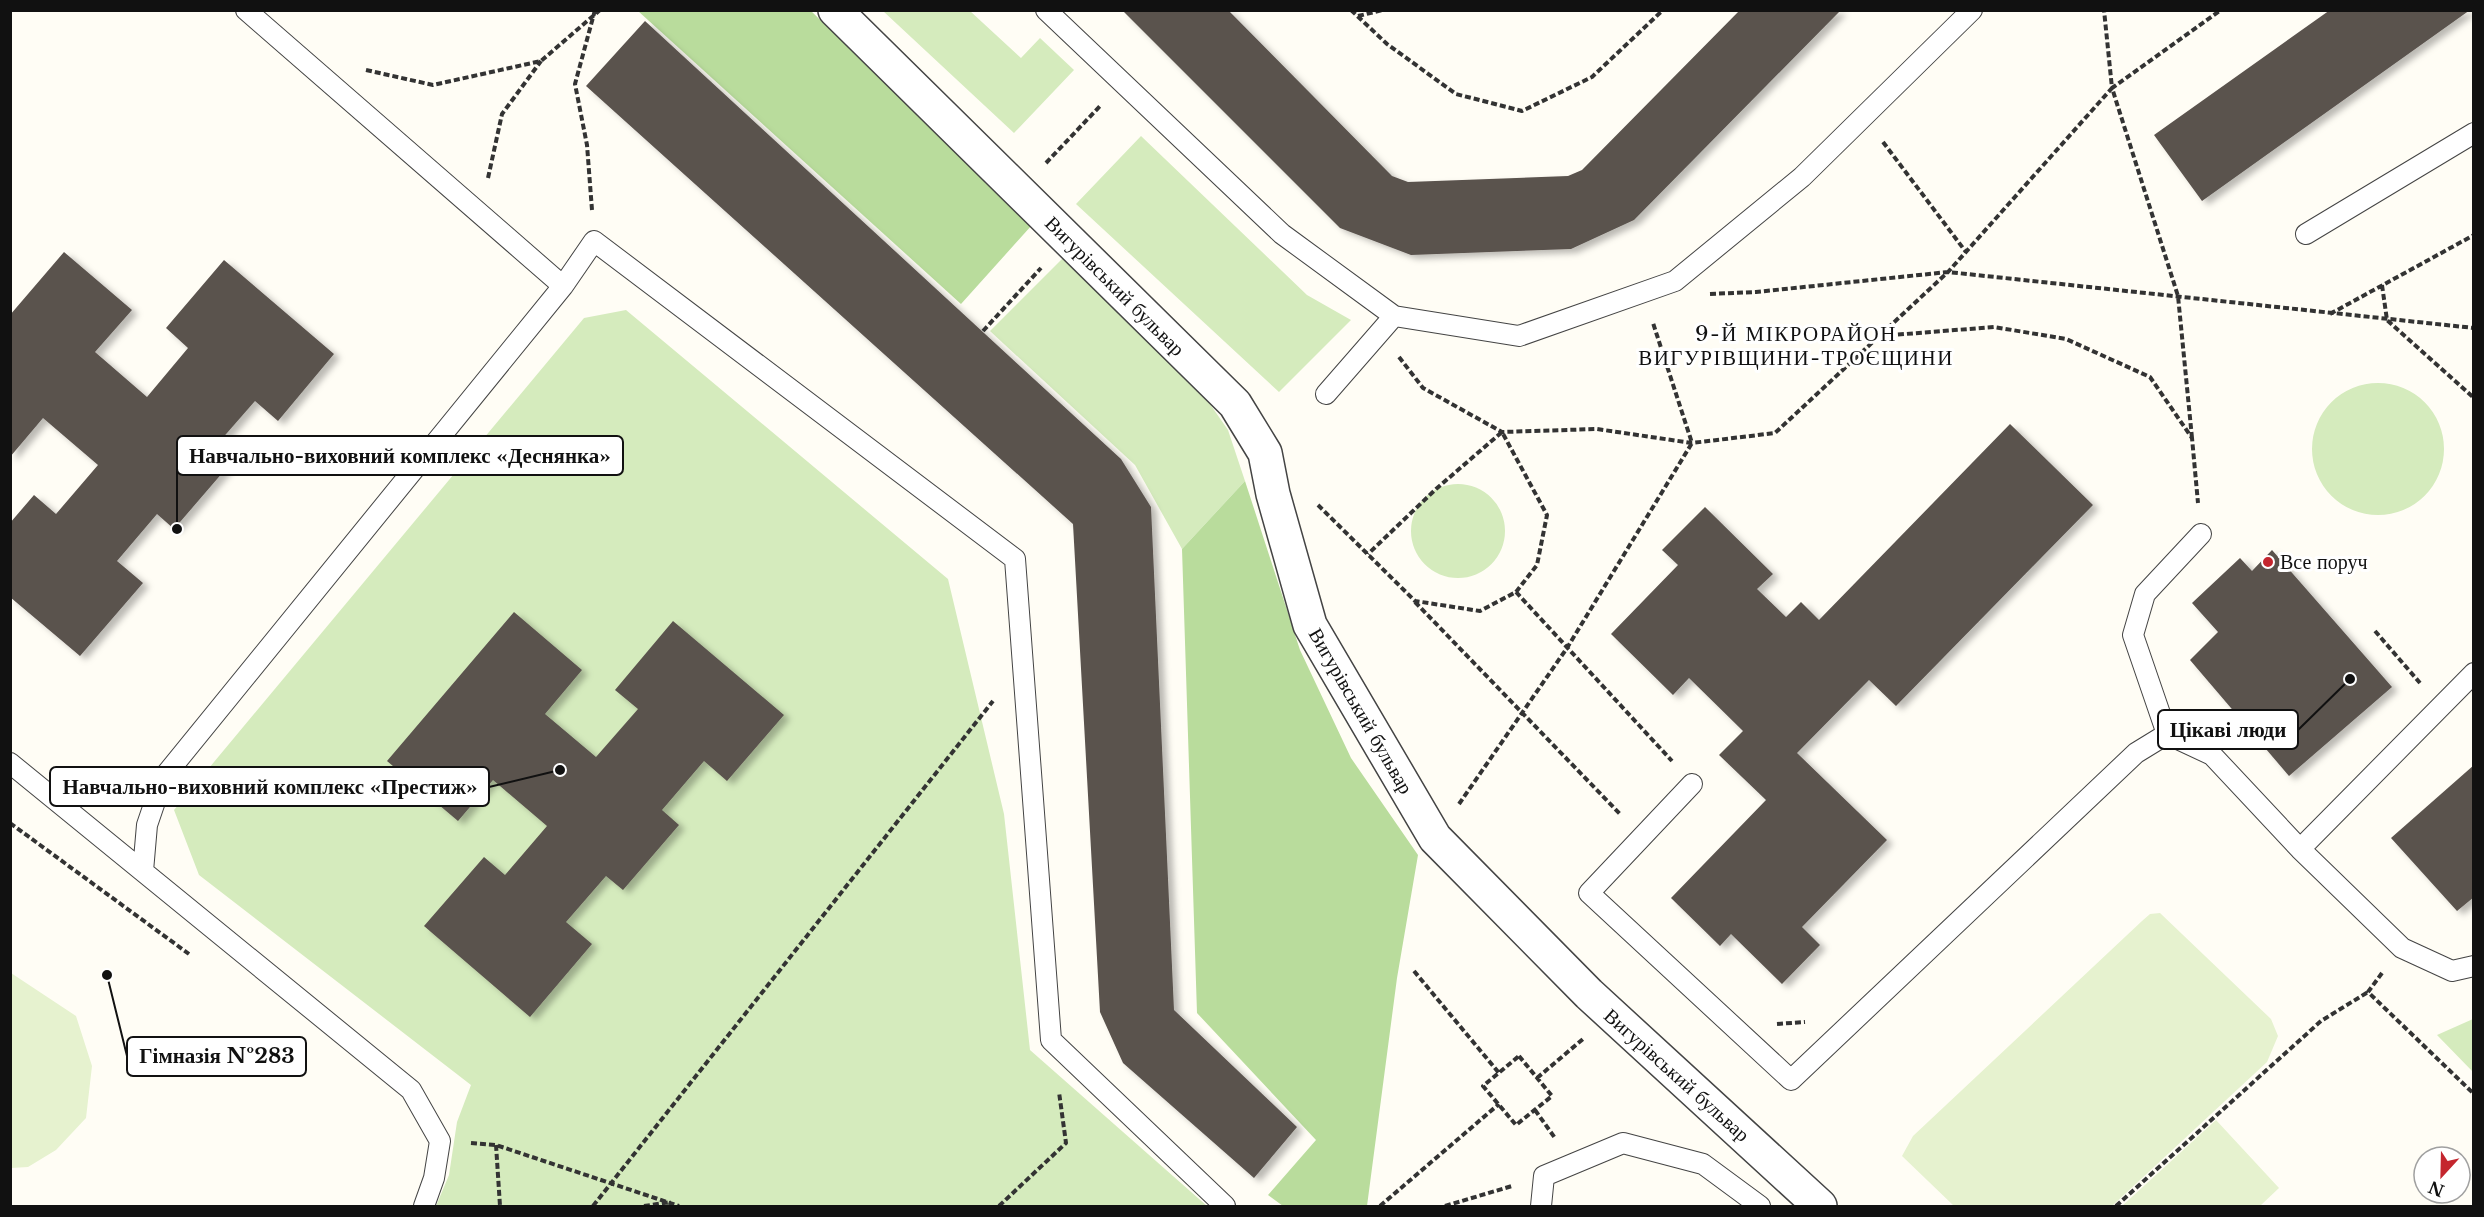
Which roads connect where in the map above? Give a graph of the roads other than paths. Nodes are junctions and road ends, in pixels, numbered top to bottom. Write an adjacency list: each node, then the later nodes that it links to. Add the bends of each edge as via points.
1 (246, 10): 7 (lane)
2 (835, 10): 22 (street, Вигурівський бульвар, via 1235,404 1265,453 1310,625 1435,838 1589,994)
3 (1046, 10): 8 (lane, via 1282,234)
4 (1972, 10): 8 (lane, via 1802,177 1675,281 1519,336)
5 (2474, 133): 6 (lane)
6 (2306, 234)
7 (563, 286): 16 (lane, via 163,778 147,825); 19 (lane, via 594,241 1015,559 1051,1040)
8 (1394, 316): 9 (lane)
9 (1326, 394)
10 (2201, 534): 12 (lane, via 2145,594 2133,635)
11 (2474, 673): 15 (lane)
12 (2168, 734): 14 (lane, via 2136,753 1791,1080 1589,893); 15 (lane, via 2212,755)
13 (10, 763): 16 (lane)
14 (1692, 784)
15 (2300, 849): 17 (lane, via 2402,948 2452,971)
16 (143, 871): 18 (lane, via 411,1090 440,1141 434,1178)
17 (2474, 966)
18 (424, 1206)
19 (1226, 1206)
20 (1540, 1206): 21 (lane, via 1544,1176 1623,1143 1703,1164)
21 (1760, 1206)
22 (1820, 1206)

